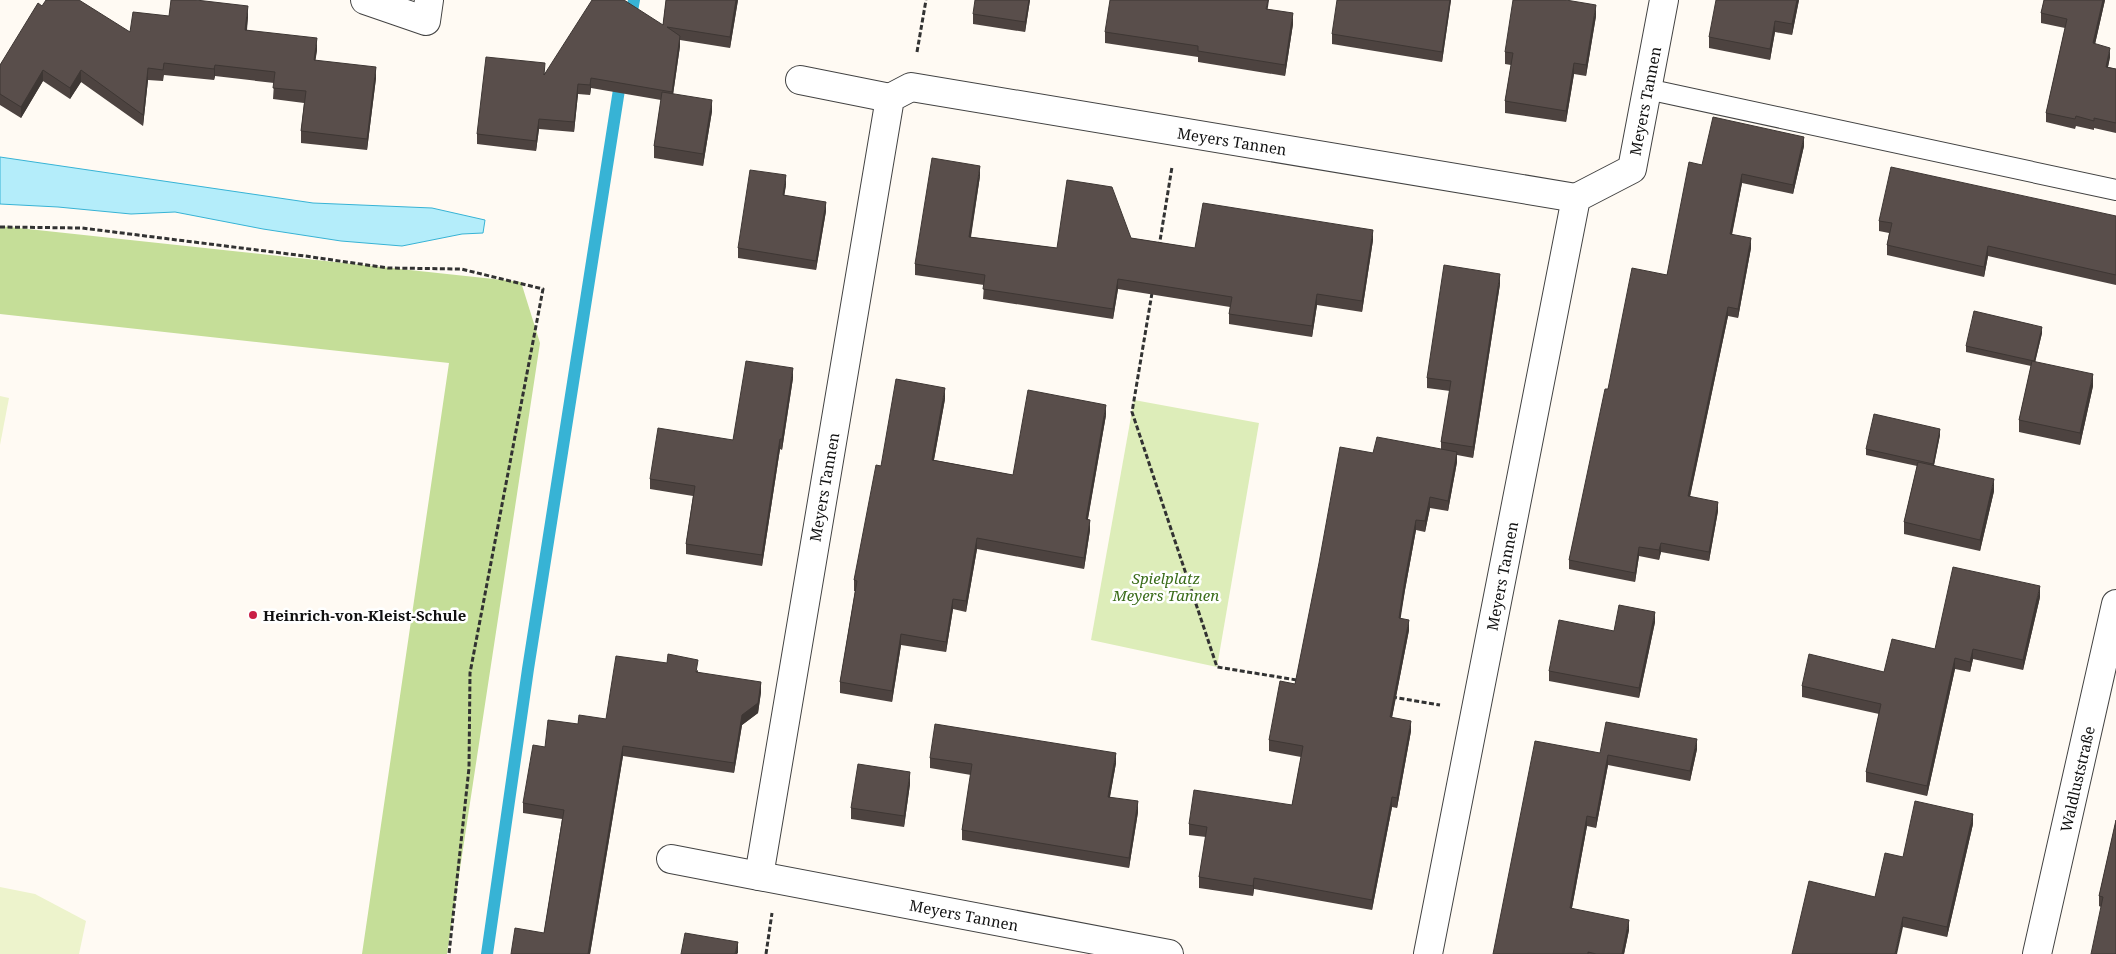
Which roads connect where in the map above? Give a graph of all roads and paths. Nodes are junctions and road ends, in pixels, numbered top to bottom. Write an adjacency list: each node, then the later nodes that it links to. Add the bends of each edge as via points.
1 (365, 0): 2 (street, via 426,21)
2 (429, 0)
3 (926, 0): 7 (path)
4 (1664, 0): 6 (street, Meyers Tannen)
5 (800, 80): 7 (street, Meyers Tannen)
6 (1647, 89): 9 (lane); 10 (street, Meyers Tannen, via 1632,169)
7 (900, 93): 8 (street, Meyers Tannen); 19 (street, Meyers Tannen)
8 (1178, 132): 10 (street, Meyers Tannen); 12 (path)
9 (2116, 190)
10 (1576, 198): 17 (street, Meyers Tannen)
11 (0, 227): 20 (path, via 82,228 388,268 461,269 543,289 470,673 469,768)
12 (1159, 248)
13 (1153, 286): 15 (path, via 1132,412 1216,667)
14 (2116, 604): 24 (street, Waldluststraße)
15 (1303, 681)
16 (1389, 696): 17 (path)
17 (1476, 711): 23 (street, Meyers Tannen)
18 (671, 859): 19 (street, Meyers Tannen)
19 (768, 878): 21 (path); 22 (street, Meyers Tannen)
20 (449, 954)
21 (766, 954)
22 (1169, 954)
23 (1428, 954)
24 (2037, 954)

